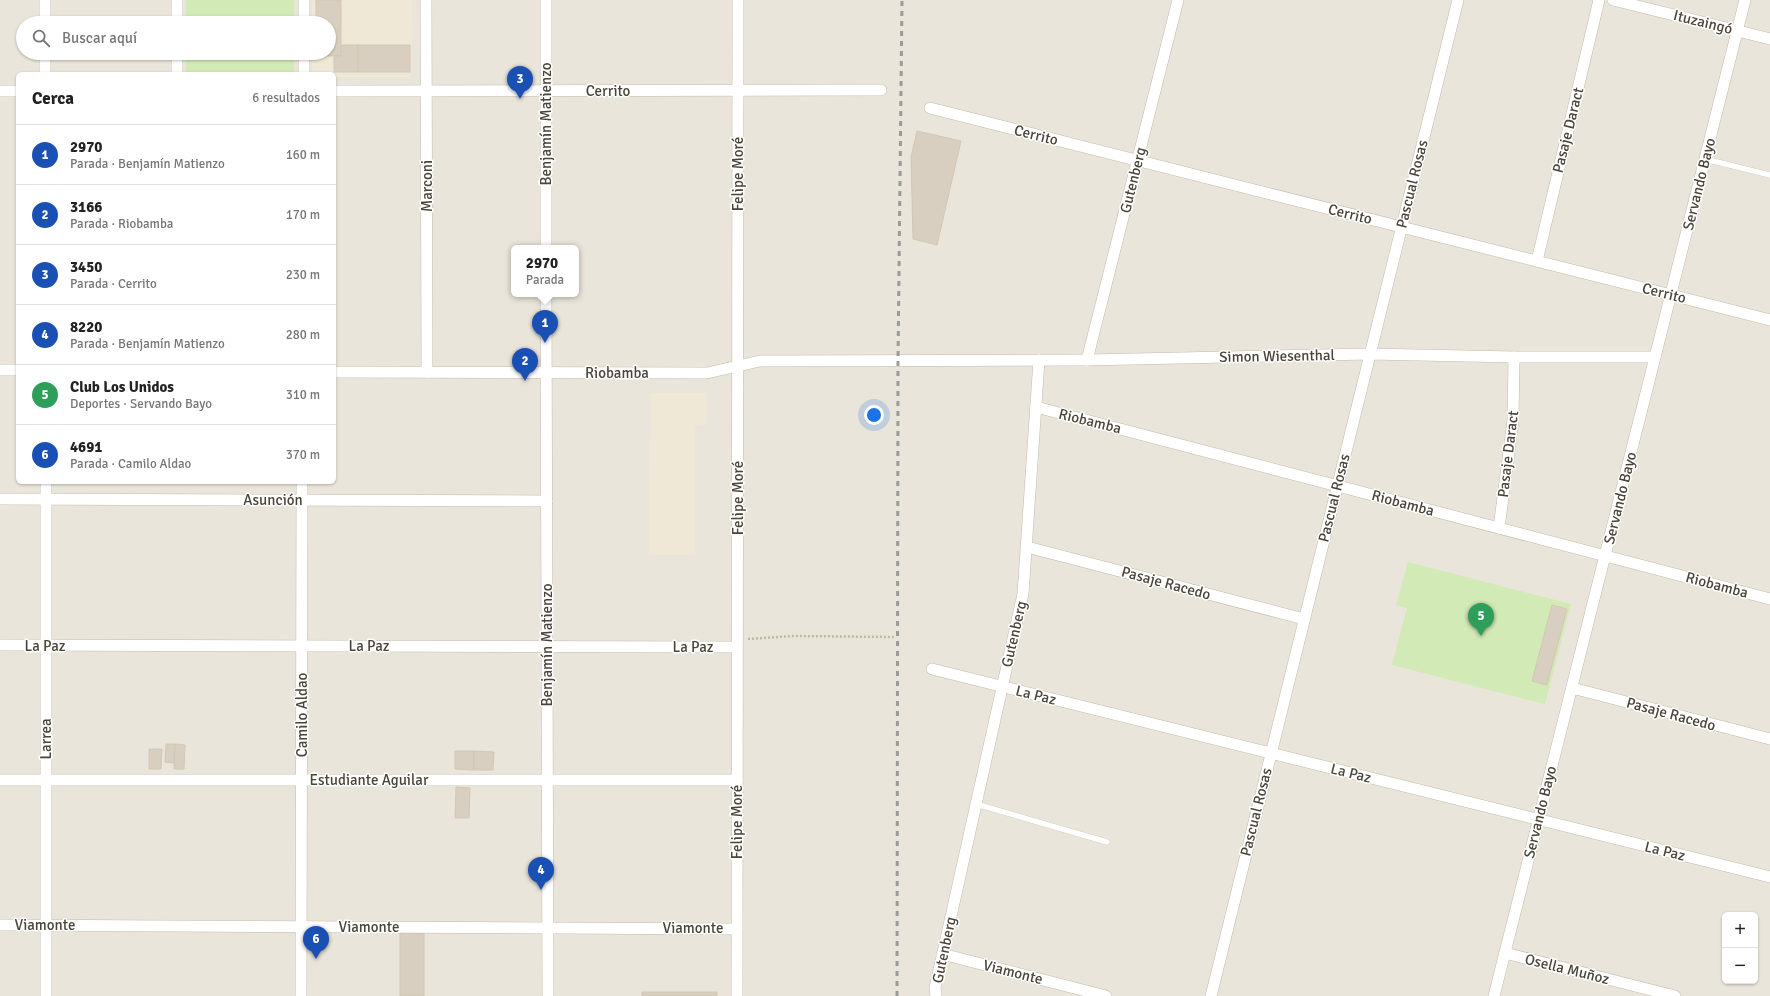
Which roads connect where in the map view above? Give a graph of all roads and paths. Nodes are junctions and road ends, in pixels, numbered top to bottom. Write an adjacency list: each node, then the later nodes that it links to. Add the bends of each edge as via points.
1 (45, 0): 12 (street)
2 (177, 0): 13 (street)
3 (304, 0): 14 (street)
4 (426, 0): 24 (street, Marconi)
5 (546, 0): 29 (street, Benjamín Matienzo)
6 (738, 0): 25 (street, Felipe Moré)
7 (1178, 0): 32 (street, Gutenberg)
8 (1458, 0): 34 (street, Pascual Rosas)
9 (1599, 0): 36 (street, Pasaje Daract)
10 (1613, 0): 15 (street, Ituzaingó)
11 (1745, 0): 15 (street, Servando Bayo)
12 (45, 16)
13 (177, 16)
14 (304, 16)
15 (1738, 31): 16 (street, Ituzaingó); 31 (street, Servando Bayo)
16 (1770, 39)
17 (45, 60): 20 (street)
18 (177, 60): 21 (street)
19 (304, 60): 22 (street)
20 (45, 72)
21 (177, 72)
22 (304, 72)
23 (336, 90): 24 (street, Cerrito)
24 (426, 90): 29 (street, Cerrito); 50 (street, Marconi)
25 (738, 90): 26 (street, Cerrito); 29 (street, Cerrito); 46 (street, Felipe Moré)
26 (881, 90)
27 (0, 91): 28 (street)
28 (16, 91)
29 (546, 91): 35 (street, Benjamín Matienzo)
30 (930, 108): 32 (street, Cerrito)
31 (1705, 159): 33 (lane); 37 (street, Servando Bayo)
32 (1137, 161): 34 (street, Cerrito); 44 (street, Gutenberg)
33 (1770, 175)
34 (1402, 227): 36 (street, Cerrito); 40 (street, Pascual Rosas)
35 (546, 245)
36 (1536, 261): 37 (street, Cerrito)
37 (1671, 295): 39 (street, Cerrito); 41 (street, Servando Bayo)
38 (546, 297): 51 (street, Benjamín Matienzo)
39 (1770, 320)
40 (1370, 354): 42 (street, Simon Wiesenthal); 44 (street, Simon Wiesenthal); 55 (street, Pascual Rosas)
41 (1655, 356): 42 (street, Simon Wiesenthal); 62 (street, Servando Bayo)
42 (1514, 357): 60 (street, Pasaje Daract, via 1513,420)
43 (1040, 360): 44 (street, Simon Wiesenthal); 45 (street, Simon Wiesenthal); 52 (street, Gutenberg)
44 (1088, 360)
45 (898, 361): 46 (street, Riobamba, via 760,361)
46 (738, 365): 51 (street, Riobamba, via 707,373); 66 (street, Felipe Moré)
47 (0, 370): 48 (street)
48 (16, 370)
49 (336, 372): 50 (street, Riobamba)
50 (427, 372): 51 (street, Riobamba)
51 (547, 373): 59 (street, Benjamín Matienzo)
52 (1036, 408): 55 (street, Riobamba); 61 (street, Gutenberg)
53 (46, 484): 57 (street, Larrea)
54 (302, 484): 58 (street, Camilo Aldao)
55 (1337, 486): 60 (street, Riobamba); 64 (street, Pascual Rosas)
56 (0, 499): 57 (street, Asunción)
57 (46, 500): 58 (street, Asunción); 68 (street, Larrea)
58 (302, 500): 59 (street, Asunción); 69 (street, Camilo Aldao)
59 (547, 501): 70 (street, Benjamín Matienzo)
60 (1499, 528): 62 (street, Riobamba)
61 (1027, 547): 64 (street, Pasaje Racedo); 72 (street, Gutenberg, via 1024,594)
62 (1605, 556): 63 (street, Riobamba); 73 (street, Servando Bayo)
63 (1770, 599)
64 (1304, 619): 75 (street, Pascual Rosas)
65 (895, 637): 66 (path, via 793,636)
66 (737, 644): 70 (street, La Paz); 80 (street, Felipe Moré)
67 (0, 645): 68 (street, La Paz)
68 (46, 646): 69 (street, La Paz); 77 (street, Larrea)
69 (302, 646): 70 (street, La Paz); 78 (street, Camilo Aldao)
70 (547, 647): 79 (street, Benjamín Matienzo)
71 (932, 669): 72 (street, La Paz)
72 (1003, 686): 75 (street, La Paz); 81 (street, Gutenberg)
73 (1572, 688): 74 (street, Pasaje Racedo); 82 (street, Servando Bayo)
74 (1770, 739)
75 (1271, 753): 82 (street, La Paz); 98 (street, Pascual Rosas)
76 (0, 780): 77 (street, Estudiante Aguilar)
77 (46, 780): 78 (street, Estudiante Aguilar); 86 (street, Larrea)
78 (301, 780): 79 (street, Estudiante Aguilar); 87 (street, Camilo Aldao)
79 (547, 780): 80 (street, Estudiante Aguilar); 88 (street, Benjamín Matienzo)
80 (737, 780): 89 (street, Felipe Moré)
81 (976, 804): 83 (lane); 91 (street, Gutenberg)
82 (1538, 820): 84 (street, La Paz); 90 (street, Servando Bayo)
83 (1107, 842)
84 (1770, 877)
85 (0, 925): 86 (street, Viamonte)
86 (46, 925): 87 (street, Viamonte); 92 (street, Larrea)
87 (301, 926): 88 (street, Viamonte); 93 (street, Camilo Aldao)
88 (548, 928): 89 (street, Viamonte); 94 (street, Benjamín Matienzo)
89 (737, 929): 95 (street, Felipe Moré)
90 (1505, 953): 99 (street, Servando Bayo); 100 (street, Osella Muñoz)
91 (942, 954): 96 (street, Gutenberg, via 935,988); 97 (street, Viamonte)
92 (46, 996)
93 (301, 996)
94 (548, 996)
95 (737, 996)
96 (936, 996)
97 (1106, 996)
98 (1211, 996)
99 (1494, 996)
100 (1675, 996)

